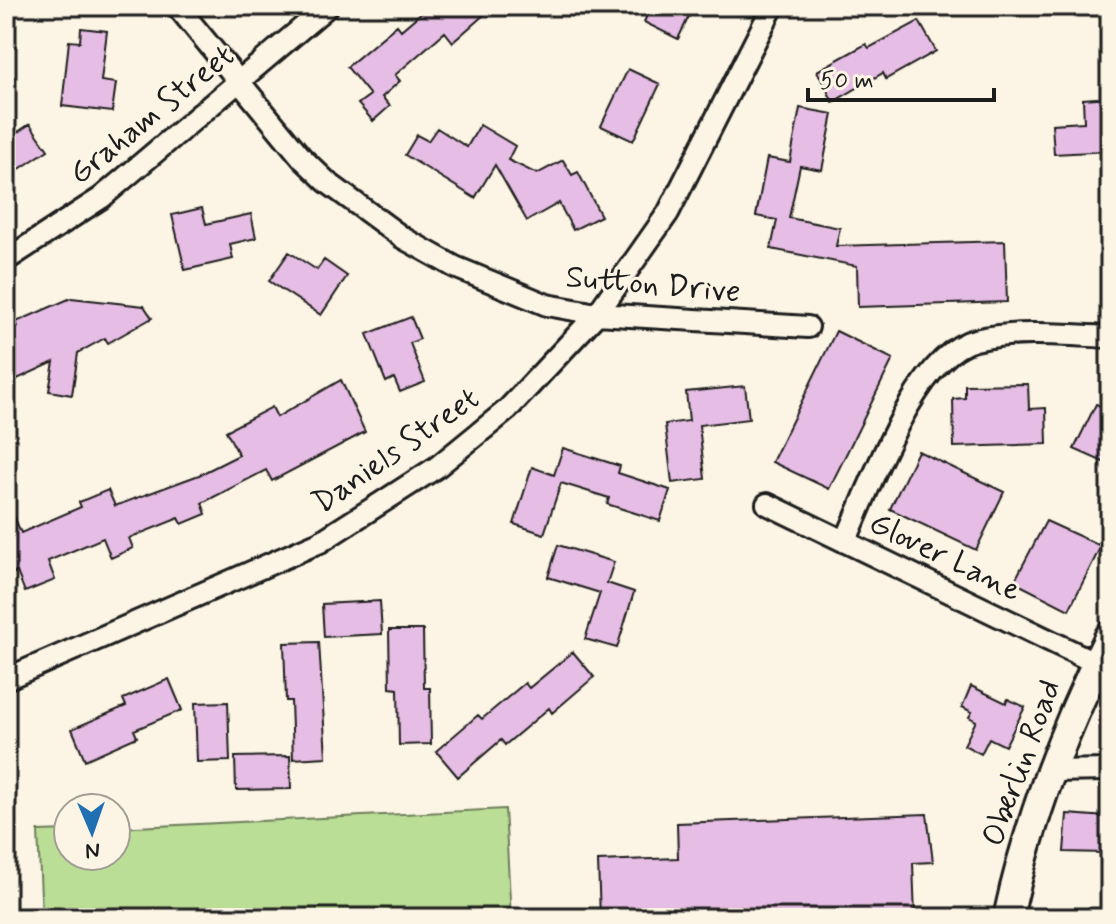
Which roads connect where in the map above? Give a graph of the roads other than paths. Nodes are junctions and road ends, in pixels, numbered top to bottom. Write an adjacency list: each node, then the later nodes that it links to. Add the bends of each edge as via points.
1 (177, 6): 4 (street, Sutton Drive)
2 (328, 6): 4 (street, Graham Street)
3 (773, 6): 6 (street, Daniels Street, via 668,213)
4 (240, 83): 5 (street, Graham Street, via 101,198); 6 (street, Sutton Drive, via 319,174 403,238 498,287 547,305)
5 (6, 260)
6 (597, 314): 7 (street, Sutton Drive); 13 (street, Daniels Street, via 507,410 386,503 262,569)
7 (808, 327)
8 (1110, 337): 10 (street, via 1039,334 973,341 942,357 908,405)
9 (767, 504): 10 (street, Glover Lane)
10 (845, 542): 12 (street, Glover Lane)
11 (1110, 636): 12 (main road, Oberlin Road)
12 (1096, 663): 15 (main road, Oberlin Road)
13 (6, 679)
14 (1110, 770): 15 (street)
15 (1049, 771): 16 (main road, Oberlin Road)
16 (1008, 918)

